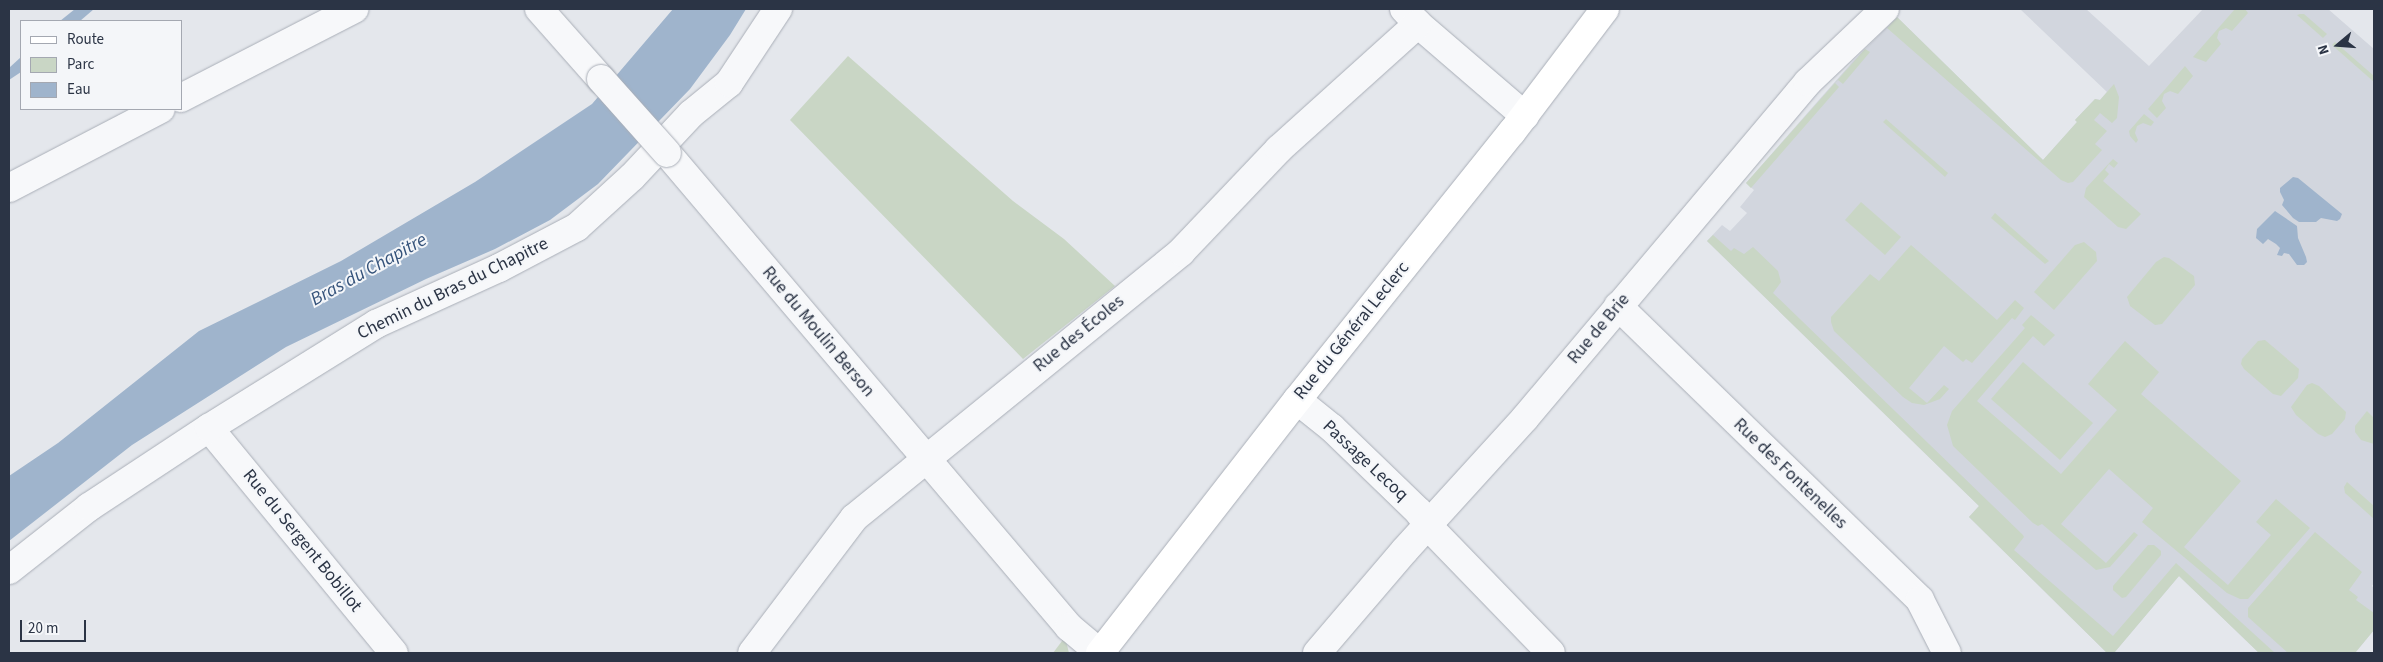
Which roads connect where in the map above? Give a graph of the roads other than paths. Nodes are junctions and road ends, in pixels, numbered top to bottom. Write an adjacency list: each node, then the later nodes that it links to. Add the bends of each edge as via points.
1 (354, 9): 7 (street)
2 (539, 9): 14 (street, Rue du Moulin Berson, bridge, via 666,153)
3 (778, 9): 13 (street, Chemin du Bras du Chapitre, via 729,83 691,114 632,178 577,227 499,268 376,324)
4 (1605, 9): 9 (main road, Rue du Général Leclerc)
5 (1885, 9): 11 (street, Rue de Brie, via 1808,82)
6 (1411, 16): 9 (street); 14 (street, Rue des Écoles, via 1181,252)
7 (182, 97)
8 (159, 110): 10 (street)
9 (1525, 116): 12 (main road, Rue du Général Leclerc)
10 (9, 188)
11 (1618, 306): 15 (street, Rue de Brie); 22 (street, Rue des Fontenelles, via 1920,600)
12 (1297, 400): 15 (street, Passage Lecoq, via 1332,428 1418,510); 19 (main road, Rue du Général Leclerc)
13 (209, 428): 16 (street, Chemin du Bras du Chapitre, via 89,508); 17 (street, Rue du Sergent Bobillot)
14 (925, 459): 18 (street, Rue des Écoles, via 854,518); 19 (street, Rue du Moulin Berson, via 1069,627)
15 (1429, 527): 20 (street, Rue de Brie, via 1405,550); 21 (street, Passage Lecoq)
16 (9, 570)
17 (394, 653)
18 (752, 653)
19 (1100, 653)
20 (1317, 653)
21 (1550, 653)
22 (1947, 653)

